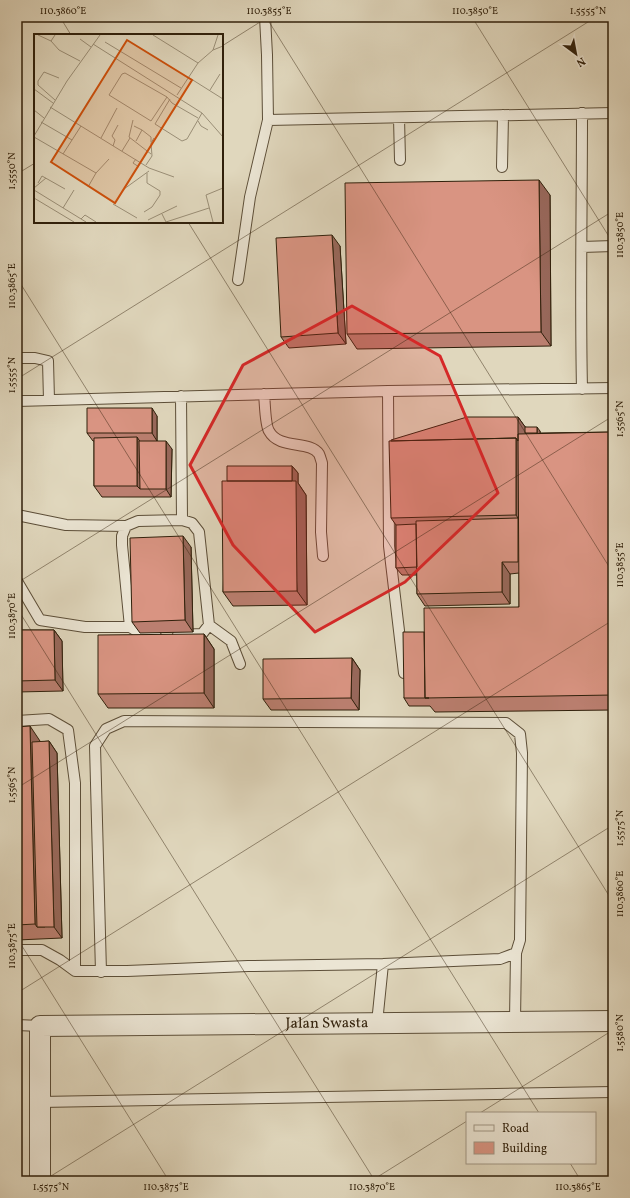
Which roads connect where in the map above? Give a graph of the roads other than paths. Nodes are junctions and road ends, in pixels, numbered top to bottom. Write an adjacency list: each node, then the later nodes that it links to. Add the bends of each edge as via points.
1 (265, 17): 6 (lane)
2 (613, 112): 3 (lane)
3 (582, 113): 4 (lane); 10 (lane)
4 (503, 115): 5 (lane); 8 (lane)
5 (399, 118): 6 (lane); 7 (lane)
6 (268, 120): 11 (lane, via 250,197)
7 (400, 160)
8 (502, 167)
9 (613, 246): 10 (lane)
10 (582, 247): 14 (lane)
11 (238, 280)
12 (17, 358): 18 (lane, via 48,361)
13 (613, 388): 14 (lane)
14 (582, 389): 15 (lane)
15 (388, 391): 16 (lane); 28 (lane, via 389,546)
16 (264, 394): 17 (lane); 23 (lane, via 268,430 274,438 312,448 319,454 322,463)
17 (181, 396): 18 (lane); 21 (lane)
18 (49, 400): 19 (lane)
19 (17, 401)
20 (17, 515): 22 (lane, via 66,525)
21 (182, 520): 22 (lane, via 138,521); 25 (lane, via 192,523 199,532)
22 (126, 526): 26 (lane, via 122,545)
23 (323, 556)
24 (17, 581): 26 (lane, via 40,620 85,627)
25 (209, 625): 26 (lane, via 202,634 146,637); 27 (lane, via 231,641)
26 (130, 627)
27 (240, 664)
28 (404, 673)
29 (17, 721): 33 (lane, via 50,719 68,730 75,783)
30 (17, 950): 33 (lane, via 42,950)
31 (516, 954): 32 (lane, via 500,959); 34 (lane, via 520,940 522,754 520,734 506,723 124,720 106,729 95,746); 35 (lane)
32 (383, 964): 34 (lane); 37 (lane)
33 (76, 971): 34 (lane)
34 (101, 972)
35 (515, 1021): 36 (street, Jalan Swasta); 37 (street, Jalan Swasta)
36 (613, 1021)
37 (377, 1023): 39 (street, Jalan Swasta)
38 (17, 1025): 39 (lane, Jalan Swasta)
39 (40, 1026): 41 (street)
40 (613, 1092): 41 (lane)
41 (40, 1102): 42 (street)
42 (40, 1181)

